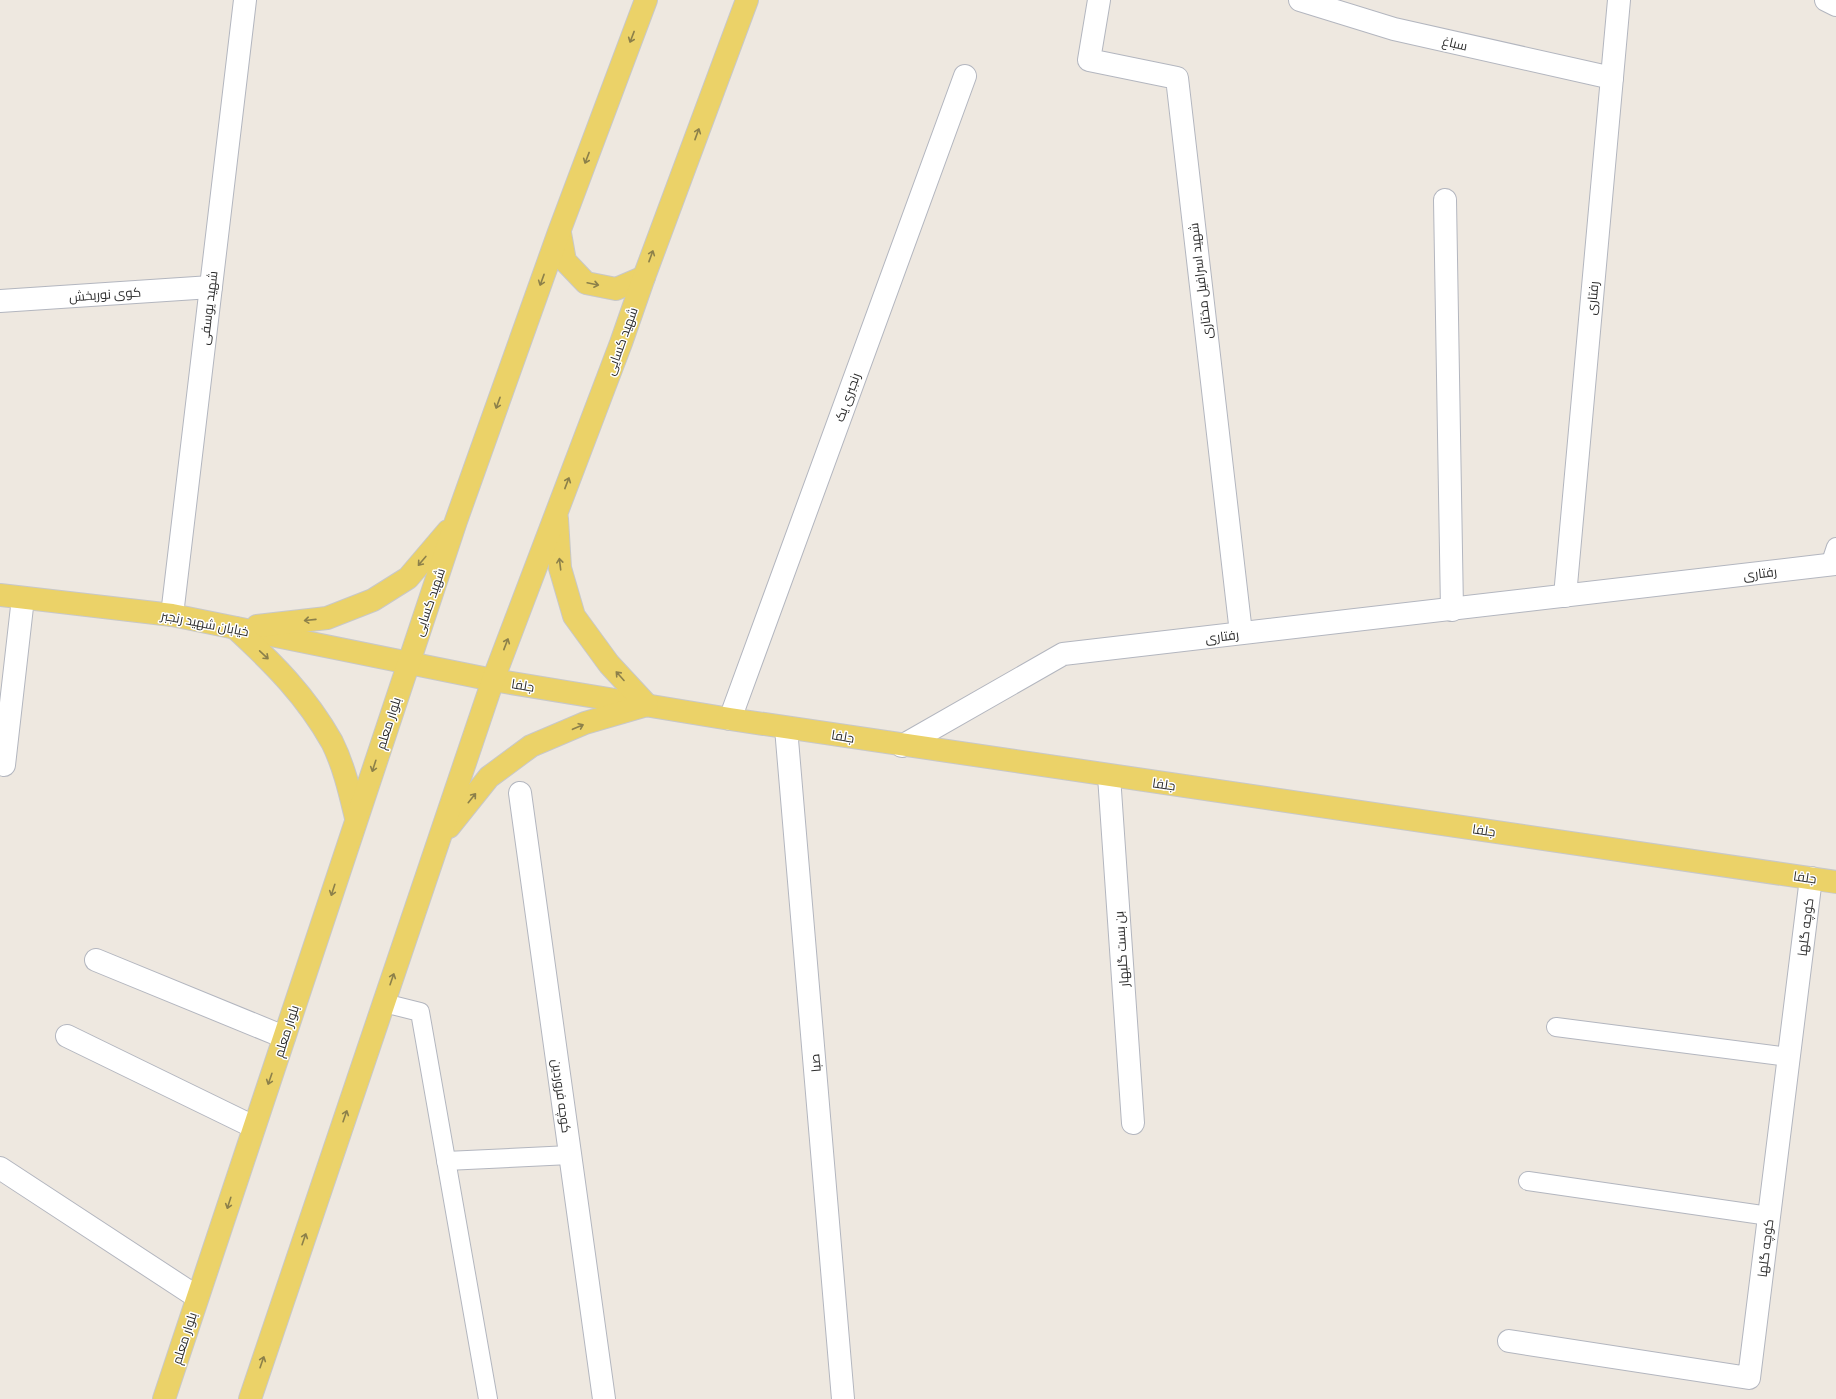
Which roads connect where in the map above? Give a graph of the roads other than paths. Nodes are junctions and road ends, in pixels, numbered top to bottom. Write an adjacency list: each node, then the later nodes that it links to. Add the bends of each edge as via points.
1 (245, 0): 14 (street, شهید یوسفی)
2 (646, 0): 12 (main road, شهید کسایی, one-way to 12)
3 (747, 0): 13 (main road, شهید کسایی, one-way to 3)
4 (1099, 0): 25 (street, شهید اسرافیل مختاری, via 1089,60 1177,78)
5 (1300, 0): 10 (street, سباغ, via 1394,29)
6 (1619, 0): 10 (street, رفتاری)
7 (1826, 0): 8 (street)
8 (1836, 5)
9 (965, 76): 29 (street, رنجبری یک)
10 (1612, 78): 20 (street, رفتاری)
11 (1445, 200): 22 (street)
12 (559, 232): 13 (main road, one-way to 13, via 565,261 586,283 616,289); 17 (main road, شهید کسایی, one-way to 17)
13 (644, 277): 16 (main road, شهید کسایی, one-way to 13)
14 (211, 287): 15 (street, کوی نوربخش); 23 (street, شهید یوسفی)
15 (0, 301)
16 (556, 512): 27 (main road, شهید کسایی, one-way to 16); 28 (main road, one-way to 16, via 609,664 574,616 560,568)
17 (456, 520): 24 (main road, one-way to 24, via 408,578 373,600 327,618); 26 (main road, شهید کسایی)
18 (1834, 559): 20 (street, رفتاری)
19 (0, 595): 21 (main road, خیابان شهید رنجبر)
20 (1565, 596): 22 (street, رفتاری)
21 (23, 598): 23 (main road, خیابان شهید رنجبر); 32 (street)
22 (1452, 610): 25 (street, رفتاری)
23 (172, 615): 24 (main road, خیابان شهید رنجبر)
24 (236, 628): 26 (main road, خیابان شهید رنجبر); 35 (main road, one-way to 35, via 278,667 303,697 332,743 347,782)
25 (1241, 633): 31 (street, رفتاری, via 1063,654)
26 (408, 663): 27 (main road, خیابان شهید رنجبر); 35 (main road, بلوار معلم, one-way to 35)
27 (493, 680): 28 (main road, جلفا); 36 (main road)
28 (647, 705): 29 (main road, جلفا); 36 (main road, one-way to 28, via 489,777 531,746 585,723)
29 (730, 719): 30 (main road, جلفا)
30 (786, 728): 31 (main road, جلفا); 58 (street, صبا)
31 (902, 746): 33 (main road, جلفا)
32 (4, 766)
33 (1109, 776): 37 (main road, جلفا); 45 (street, بن بست گلبهار)
34 (520, 793): 47 (street, کوچه فروردین)
35 (356, 818): 43 (main road, بلوار معلم, one-way to 43)
36 (439, 840): 40 (main road, one-way to 36)
37 (1811, 878): 38 (main road, جلفا); 44 (street, کوچه گلها)
38 (1836, 882)
39 (96, 960): 43 (street)
40 (384, 1003): 48 (lane, via 420,1012); 55 (main road, one-way to 40)
41 (1556, 1027): 44 (lane)
42 (68, 1036): 46 (street)
43 (284, 1037): 46 (main road, بلوار معلم, one-way to 46)
44 (1789, 1058): 51 (street, کوچه گلها)
45 (1133, 1123)
46 (254, 1127): 52 (main road, بلوار معلم, one-way to 52)
47 (570, 1155): 48 (lane); 57 (street, کوچه فروردین)
48 (446, 1160): 56 (lane)
49 (0, 1168): 52 (street)
50 (1528, 1182): 51 (lane)
51 (1769, 1216): 53 (street, کوچه گلها, via 1749,1378)
52 (197, 1297): 54 (main road, بلوار معلم)
53 (1509, 1341)
54 (164, 1399)
55 (250, 1399)
56 (488, 1399)
57 (604, 1399)
58 (843, 1399)

